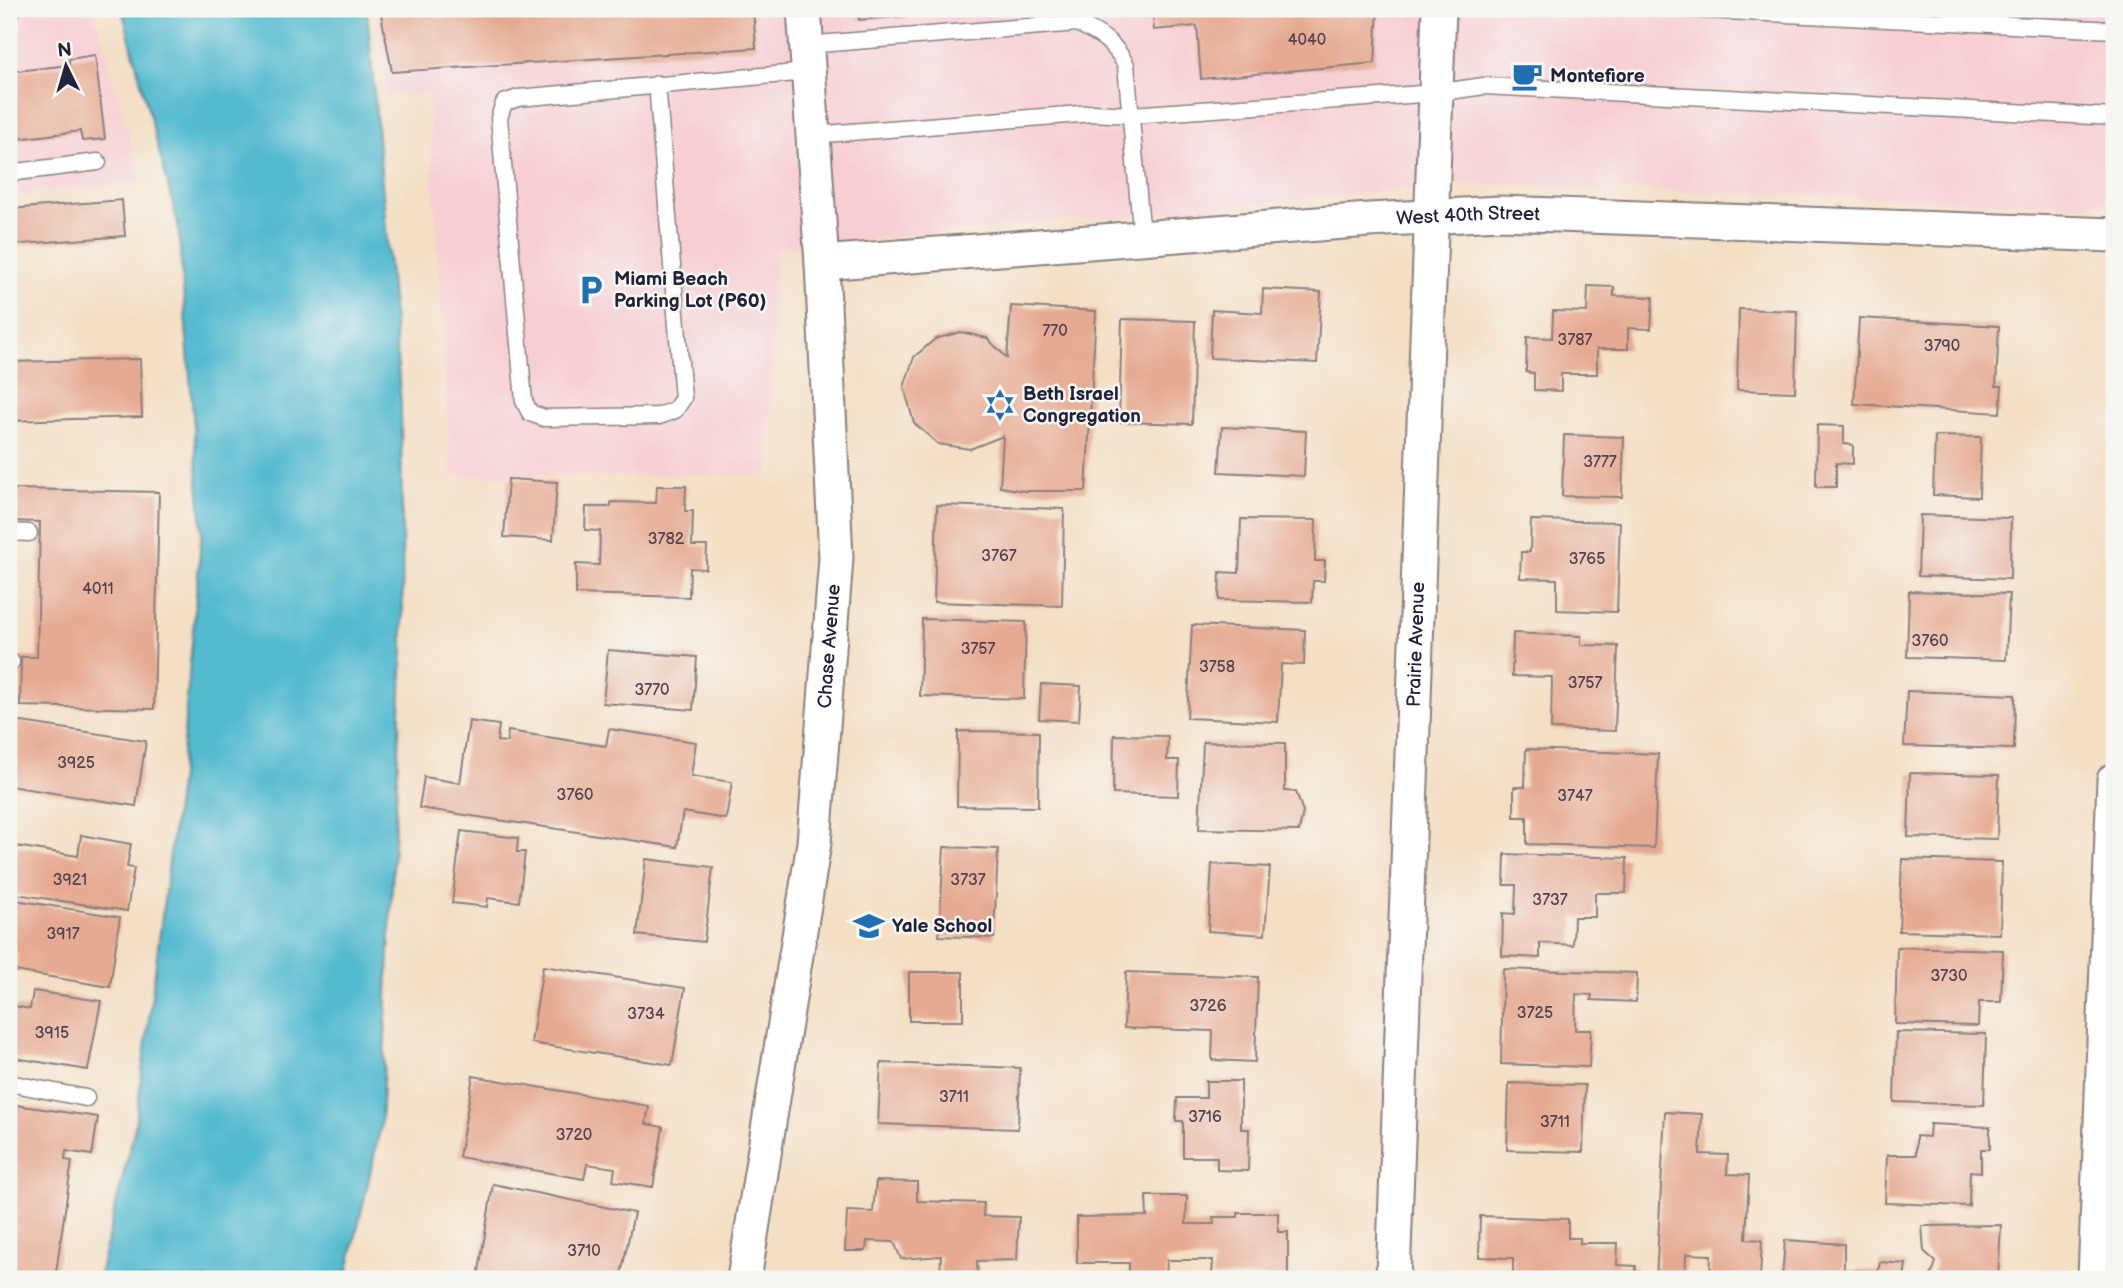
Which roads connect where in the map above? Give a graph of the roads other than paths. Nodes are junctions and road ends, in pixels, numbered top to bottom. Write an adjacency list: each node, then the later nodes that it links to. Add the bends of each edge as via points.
1 (804, 9): 5 (street, Chase Avenue)
2 (1439, 9): 7 (street, Prairie Avenue)
3 (1685, 9): 4 (lane)
4 (2114, 30)
5 (807, 58): 6 (lane); 8 (lane, via 1077,23 1115,46 1126,65); 10 (street, Chase Avenue)
6 (657, 83): 6 (lane, via 504,103 499,118 524,401 530,413 544,418 659,416 675,410 683,398)
7 (1435, 93): 8 (lane); 9 (lane, via 1484,86); 13 (street, Prairie Avenue)
8 (1131, 115): 10 (lane, via 1093,113); 15 (lane)
9 (2114, 117)
10 (812, 135): 16 (street, Chase Avenue)
11 (98, 162): 12 (lane)
12 (9, 173)
13 (1431, 216): 14 (street, West 40th Street, via 1500,213); 15 (street, West 40th Street); 23 (street, Prairie Avenue)
14 (2114, 234)
15 (1142, 237): 16 (street, West 40th Street)
16 (822, 263): 22 (street, Chase Avenue, via 836,558 814,843)
17 (9, 532): 18 (lane)
18 (29, 533)
19 (2114, 780): 24 (street)
20 (9, 1083): 21 (lane)
21 (86, 1098)
22 (744, 1279)
23 (1393, 1279)
24 (2095, 1279)

